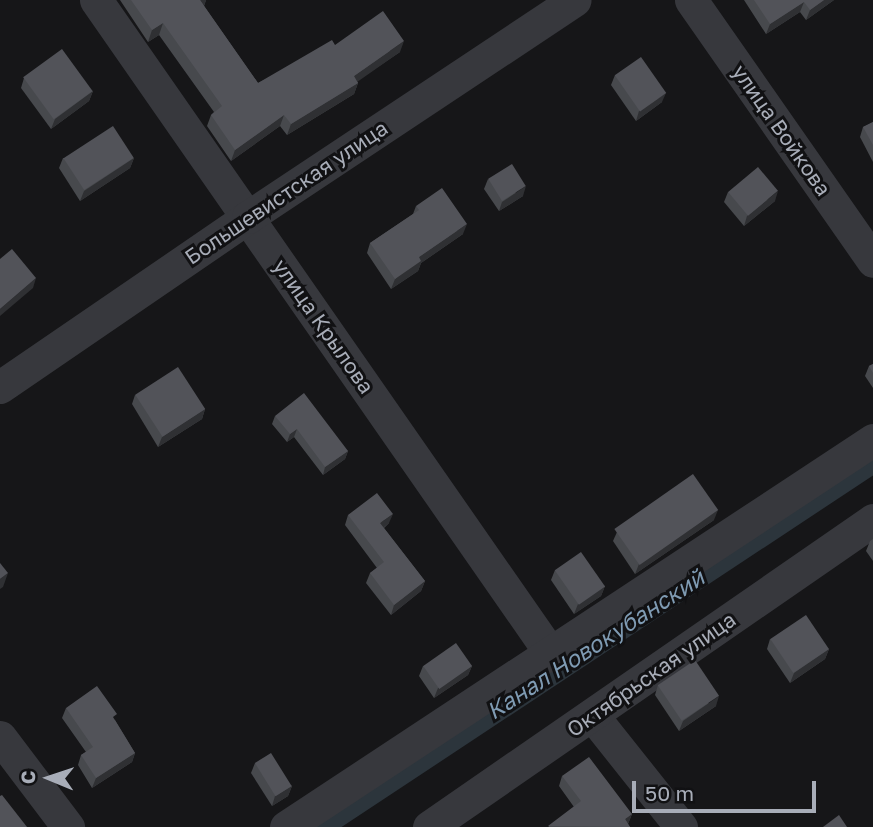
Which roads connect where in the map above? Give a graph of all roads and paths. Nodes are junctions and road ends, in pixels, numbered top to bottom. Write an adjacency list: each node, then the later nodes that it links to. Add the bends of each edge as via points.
1 (96, 0): 4 (street, улица Крылова)
2 (574, 0): 4 (street, Большевистская улица)
3 (691, 0): 5 (street, улица Войкова)
4 (248, 217): 6 (street, Большевистская улица); 9 (street, улица Крылова)
5 (873, 261)
6 (0, 387)
7 (873, 440): 9 (street)
8 (873, 520): 10 (street, Октябрьская улица)
9 (551, 654): 13 (street)
10 (592, 716): 14 (street, Октябрьская улица); 15 (street)
11 (0, 737): 12 (street)
12 (68, 827)
13 (286, 827)
14 (429, 827)
15 (681, 827)

